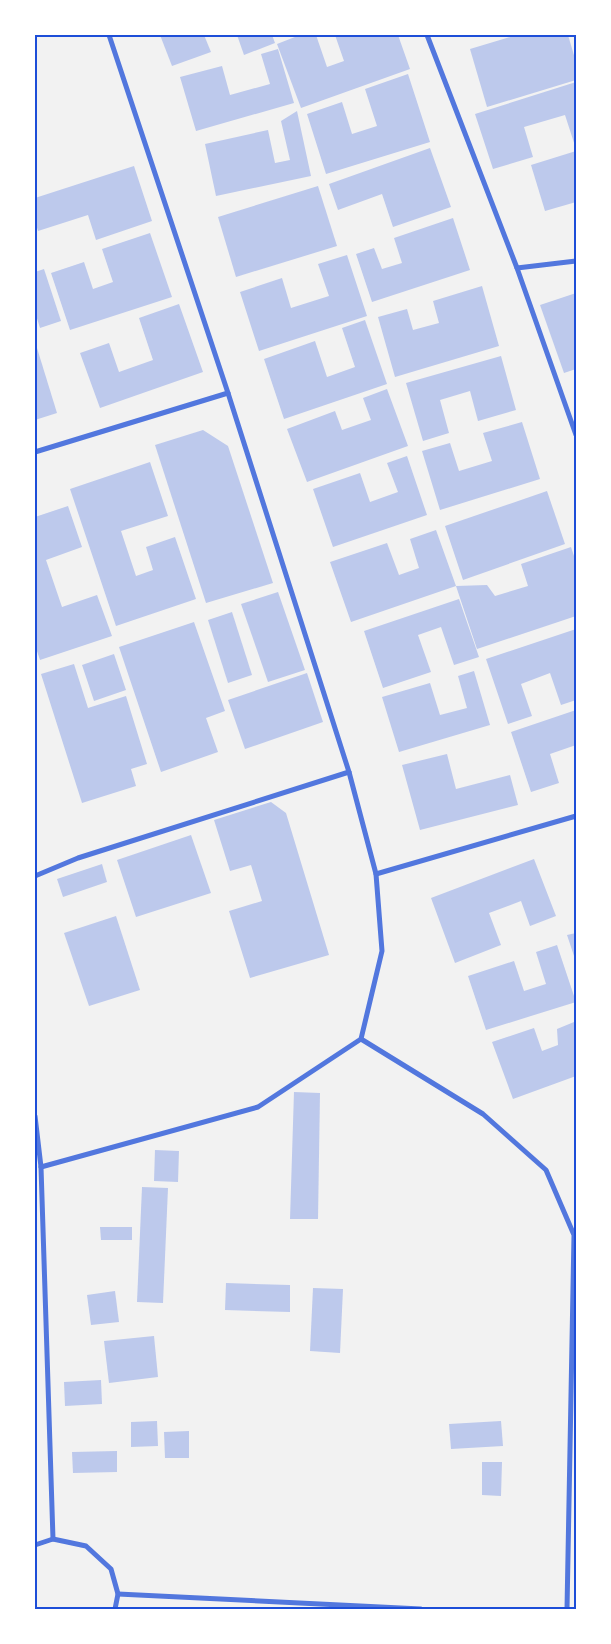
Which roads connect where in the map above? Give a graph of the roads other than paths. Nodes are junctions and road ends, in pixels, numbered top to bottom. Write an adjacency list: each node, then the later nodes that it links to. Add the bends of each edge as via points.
1 (109, 35): 5 (street)
2 (427, 35): 4 (street)
3 (576, 261): 4 (street)
4 (517, 268): 6 (street)
5 (228, 393): 7 (street); 8 (street)
6 (576, 435)
7 (35, 452)
8 (349, 772): 10 (street); 11 (street, via 78,858)
9 (576, 816): 10 (street)
10 (376, 874): 12 (street, via 382,951)
11 (35, 876)
12 (361, 1039): 14 (street, via 258,1107); 20 (street, via 483,1114 546,1170 574,1236)
13 (35, 1116): 14 (street)
14 (41, 1167): 15 (street)
15 (53, 1539): 16 (street); 17 (street, via 86,1546 110,1569)
16 (35, 1544)
17 (118, 1594): 18 (street); 19 (street)
18 (115, 1609)
19 (421, 1609)
20 (567, 1609)

